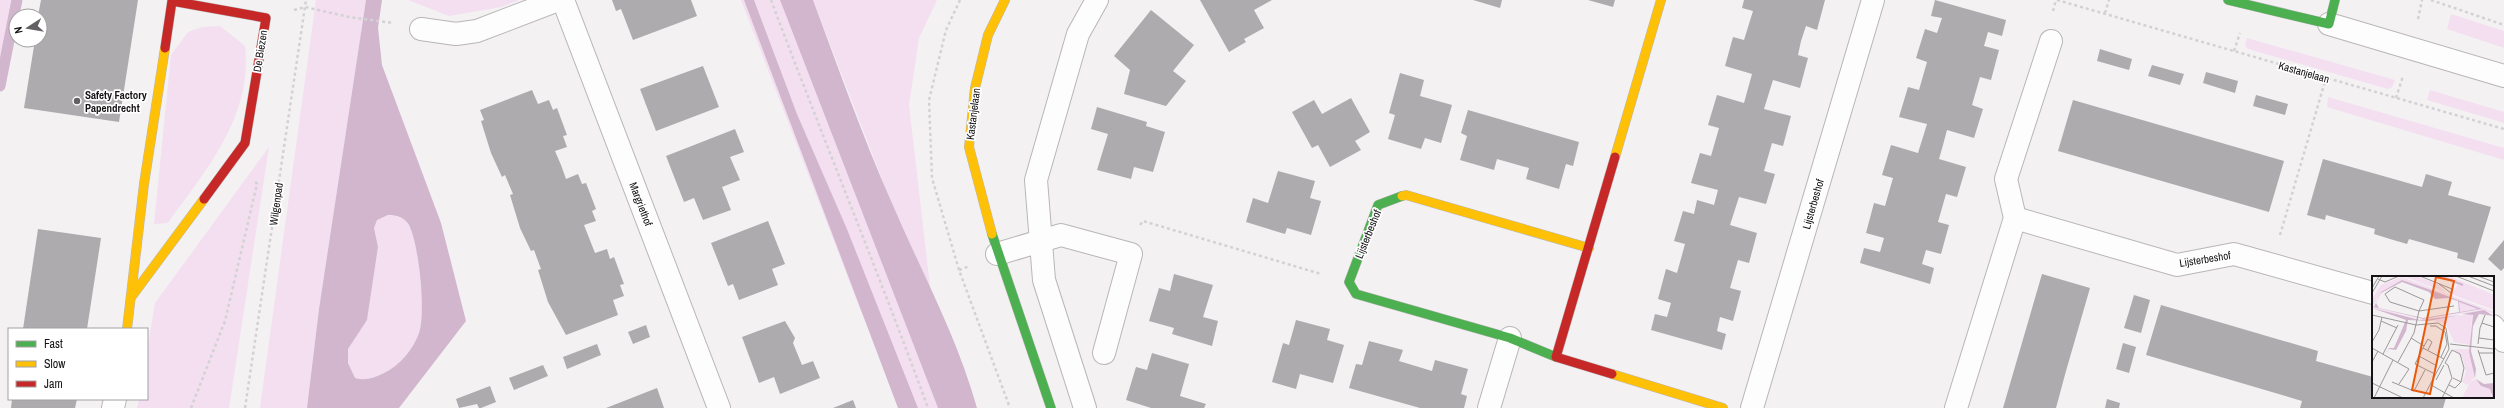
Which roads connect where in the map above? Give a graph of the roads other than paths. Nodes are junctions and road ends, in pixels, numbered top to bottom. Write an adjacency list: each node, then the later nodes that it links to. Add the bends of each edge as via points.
1 (558, 0): 11 (street, via 477,31 456,34)
2 (563, 0): 26 (street, Margriethof)
3 (1005, 0): 17 (street, Kastanjelaan, via 988,35 977,80 969,147)
4 (1097, 0): 15 (street, via 1078,34 1036,180)
5 (1661, 0): 16 (street)
6 (1874, 0): 31 (street, Lijsterbeshof)
7 (2228, 0): 10 (street)
8 (2335, 0): 10 (street)
9 (172, 1): 19 (street, De Biezen, via 144,184); 19 (street, De Biezen, via 266,18 245,143)
10 (2329, 24): 13 (street)
11 (421, 28)
12 (2051, 41): 14 (street, via 2006,179)
13 (2504, 76)
14 (2015, 218): 18 (street, Lijsterbeshof, via 2177,265 2234,254); 32 (street)
15 (1041, 240): 17 (street); 24 (street, via 1061,235 1131,254); 28 (street, via 1044,280)
16 (1589, 248): 22 (street, Lijsterbeshof, via 1406,195 1378,206 1349,282 1356,294); 25 (street)
17 (997, 254): 27 (street, Kastanjelaan)
18 (2372, 293)
19 (132, 296): 21 (street, De Biezen)
20 (2494, 327): 23 (street)
21 (126, 328)
22 (1510, 338): 25 (street); 29 (street)
23 (2504, 341)
24 (1104, 353)
25 (1556, 357): 30 (street)
26 (719, 408)
27 (1052, 408)
28 (1085, 408)
29 (1489, 408)
30 (1724, 408)
31 (1752, 408)
32 (1956, 408)

